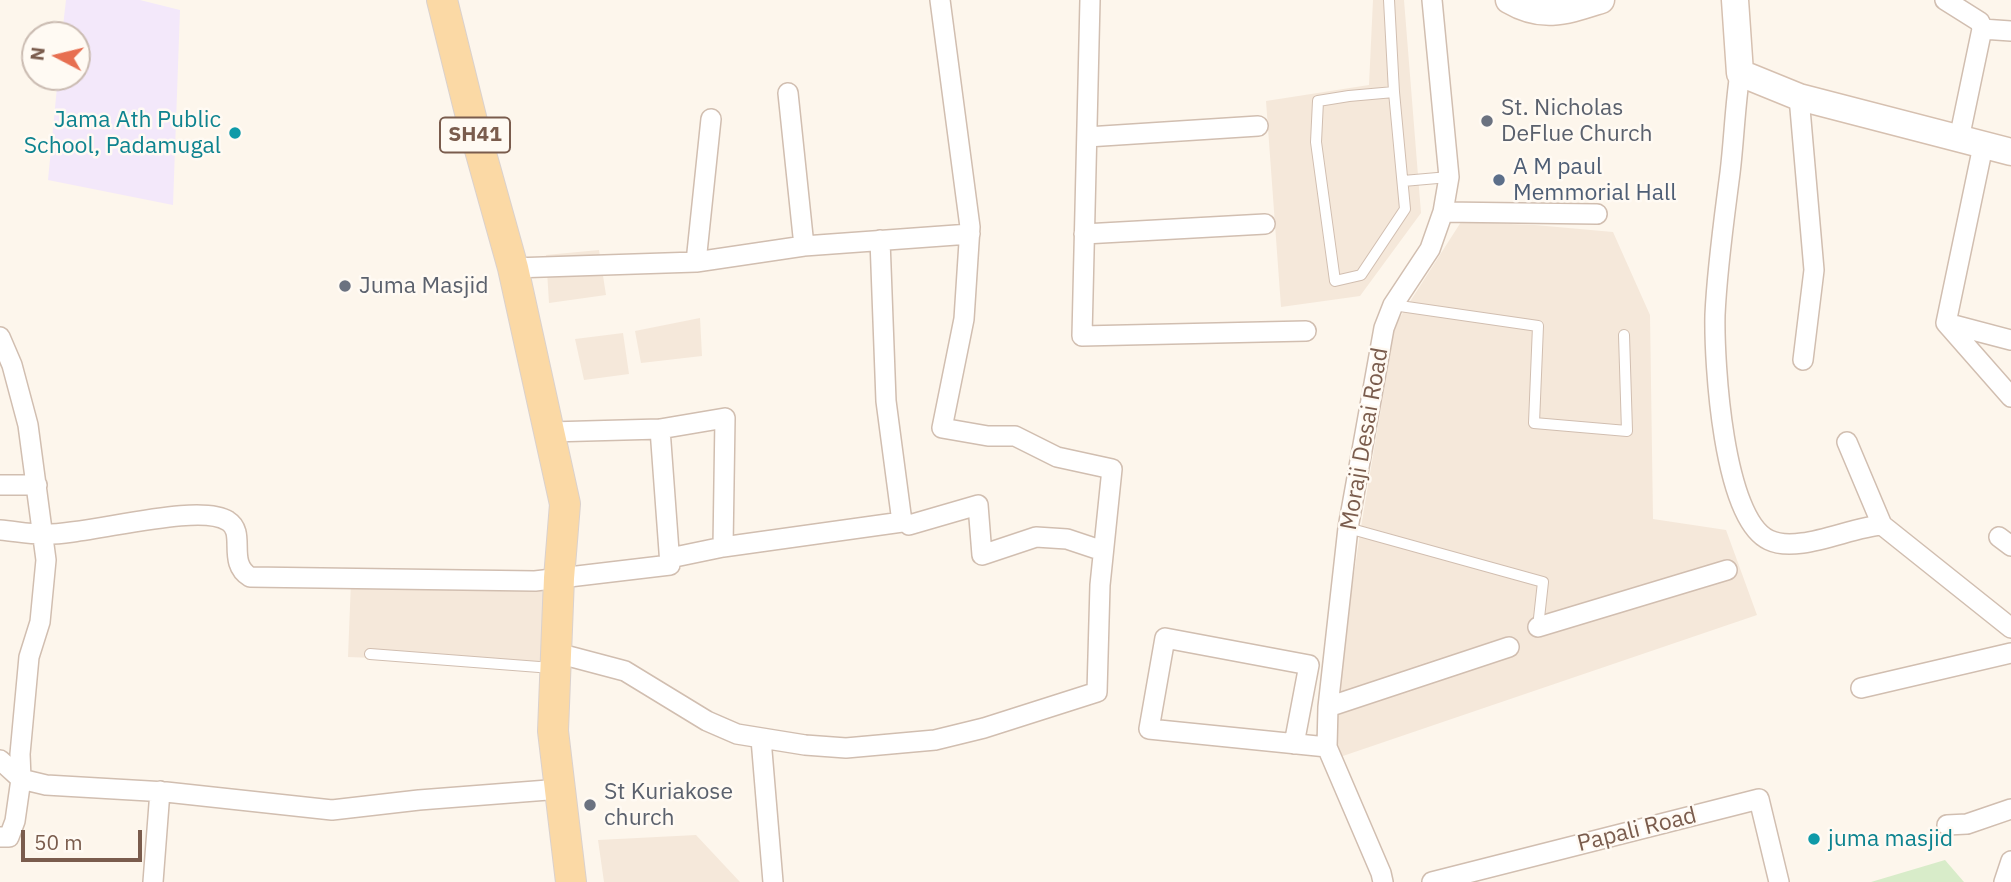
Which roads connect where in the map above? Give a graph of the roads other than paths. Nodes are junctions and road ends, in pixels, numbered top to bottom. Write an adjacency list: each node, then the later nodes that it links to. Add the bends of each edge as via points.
1 (442, 0): 31 (main road, SH41)
2 (940, 0): 26 (street)
3 (1090, 0): 18 (street)
4 (1389, 0): 13 (lane)
5 (1432, 0): 21 (street, Moraji Desai Road)
6 (1509, 0): 7 (main road, via 1527,11 1560,13)
7 (1601, 0)
8 (1735, 0): 12 (main road)
9 (1945, 0): 10 (street, via 1980,22)
10 (1982, 29): 11 (street); 19 (street)
11 (2011, 31)
12 (1741, 73): 15 (main road); 46 (street, via 1715,316 1727,457 1743,512 1754,530 1770,541 1794,544)
13 (1394, 92): 22 (lane); 22 (lane, via 1318,101 1316,142 1335,281 1362,275 1405,209)
14 (788, 93): 29 (street)
15 (1799, 97): 19 (main road); 38 (street, via 1814,270)
16 (711, 119): 30 (street)
17 (1258, 127): 18 (street)
18 (1087, 137): 27 (street)
19 (1971, 142): 20 (main road); 33 (street)
20 (2011, 152)
21 (1450, 177): 22 (lane); 23 (street, Moraji Desai Road)
22 (1403, 181)
23 (1443, 212): 24 (street); 32 (street, Moraji Desai Road, via 1430,249)
24 (1597, 214)
25 (1265, 223): 27 (street)
26 (970, 234): 28 (street); 51 (street, via 964,319 942,428 1014,436 1057,457 1112,469)
27 (1084, 234): 34 (street, via 1082,336)
28 (880, 240): 29 (street); 50 (street, via 886,401 902,522)
29 (804, 246): 30 (street)
30 (696, 262): 31 (street)
31 (513, 268): 41 (main road)
32 (1393, 305): 35 (lane, via 1538,326 1534,423 1627,431); 47 (street, Moraji Desai Road, via 1384,328)
33 (1946, 323): 37 (street); 39 (street)
34 (1306, 331)
35 (1624, 335)
36 (0, 337): 44 (street, via 28,425)
37 (2011, 340)
38 (1802, 360)
39 (2011, 397)
40 (660, 429): 41 (street); 50 (street, via 725,418); 52 (street)
41 (550, 432): 54 (main road, via 565,504)
42 (1847, 442): 46 (street)
43 (0, 485): 44 (street)
44 (37, 485): 49 (street)
45 (909, 524): 51 (street, via 978,505 982,555 1036,537 1067,539)
46 (1882, 525): 56 (street)
47 (1348, 528): 55 (lane, via 1543,582); 62 (street, Moraji Desai Road)
48 (0, 530): 49 (street)
49 (43, 535): 54 (street, via 174,517 215,516 229,521 236,532 237,562 250,577); 67 (street, via 46,560 40,621 29,657)
50 (723, 547): 52 (street)
51 (1103, 551): 63 (street, via 1097,692 935,740 846,748)
52 (670, 558): 54 (street, via 670,565)
53 (1727, 570): 55 (street)
54 (559, 578): 60 (main road)
55 (1538, 627)
56 (2011, 628)
57 (1508, 648): 62 (street)
58 (2011, 653): 61 (street)
59 (370, 654): 60 (lane)
60 (557, 661): 63 (street, via 625,671 708,721); 68 (main road, via 554,731)
61 (1861, 688)
62 (1328, 707): 65 (street, Moraji Desai Road)
63 (761, 739): 76 (street)
64 (1294, 744): 64 (street, via 1149,729 1165,638 1309,665); 65 (street)
65 (1327, 747): 77 (street, Moraji Desai Road)
66 (0, 760): 67 (street)
67 (21, 779): 69 (street, via 46,785); 72 (street, via 15,821 9,837)
68 (561, 789): 69 (street, via 332,810); 75 (main road)
69 (160, 791): 74 (street)
70 (2011, 809): 71 (street, via 1967,824)
71 (1947, 825)
72 (0, 837)
73 (2011, 861): 80 (street)
74 (153, 882)
75 (571, 882)
76 (773, 882)
77 (1382, 882)
78 (1432, 882): 79 (street, Papali Road, via 1759,799)
79 (1779, 882)
80 (2004, 882)

